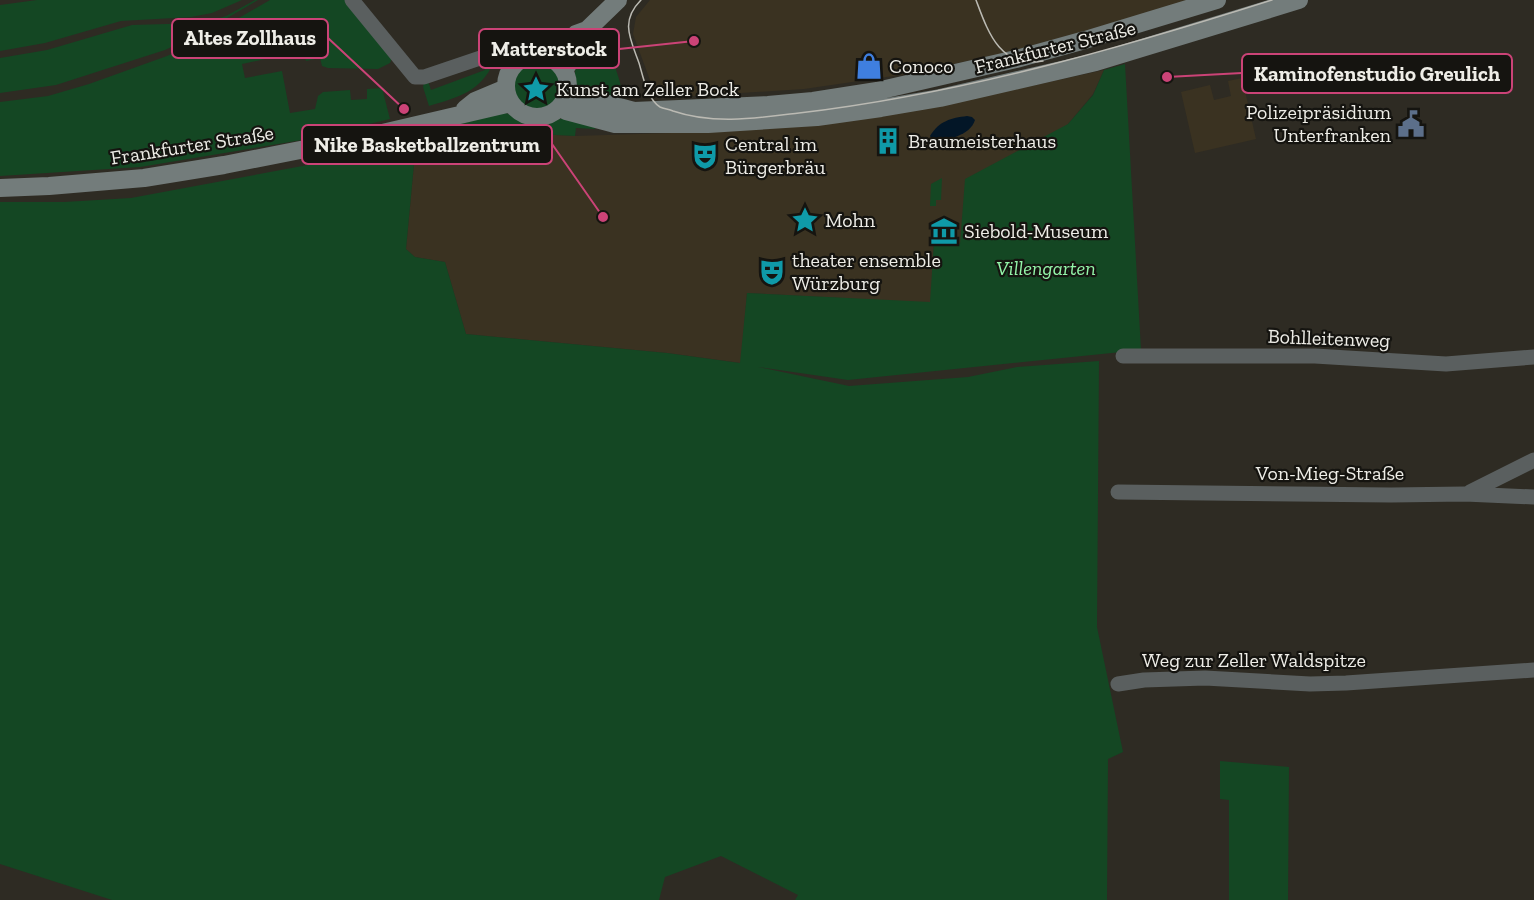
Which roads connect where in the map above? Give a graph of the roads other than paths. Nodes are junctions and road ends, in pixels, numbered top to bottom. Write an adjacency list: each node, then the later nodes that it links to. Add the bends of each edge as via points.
1 (352, 0): 9 (street, via 415,77 489,55 499,54)
2 (618, 0): 6 (street)
3 (1217, 0): 5 (street, Frankfurter Straße)
4 (1297, 0): 7 (street, Frankfurter Straße)
5 (1173, 14): 7 (street); 11 (street, Frankfurter Straße)
6 (586, 30): 8 (street, via 560,50); 10 (street, via 584,42)
7 (1180, 37): 13 (street, Frankfurter Straße, via 1096,62)
8 (542, 56): 9 (street); 10 (street, via 551,58)
9 (509, 61): 12 (street)
10 (564, 70): 15 (street, via 568,82)
11 (934, 79): 13 (street); 14 (street, Frankfurter Straße)
12 (509, 95): 15 (street, via 517,110 535,117 545,116); 16 (street, Frankfurter Straße, via 475,101 459,114 426,123 224,165 144,178)
13 (940, 98): 14 (street, Frankfurter Straße)
14 (879, 99): 15 (street, Frankfurter Straße, via 708,124 615,124 566,111)
15 (564, 100)
16 (0, 189)
17 (1123, 356): 18 (street, Bohlleitenweg, via 1315,356 1446,364)
18 (1534, 357)
19 (1534, 460): 21 (street, Von-Mieg-Straße)
20 (1118, 492): 21 (street, Von-Mieg-Straße)
21 (1465, 494): 22 (street)
22 (1534, 497)
23 (1534, 670): 24 (street, Weg zur Zeller Waldspitze, via 1346,684 1204,678)
24 (1118, 684)

